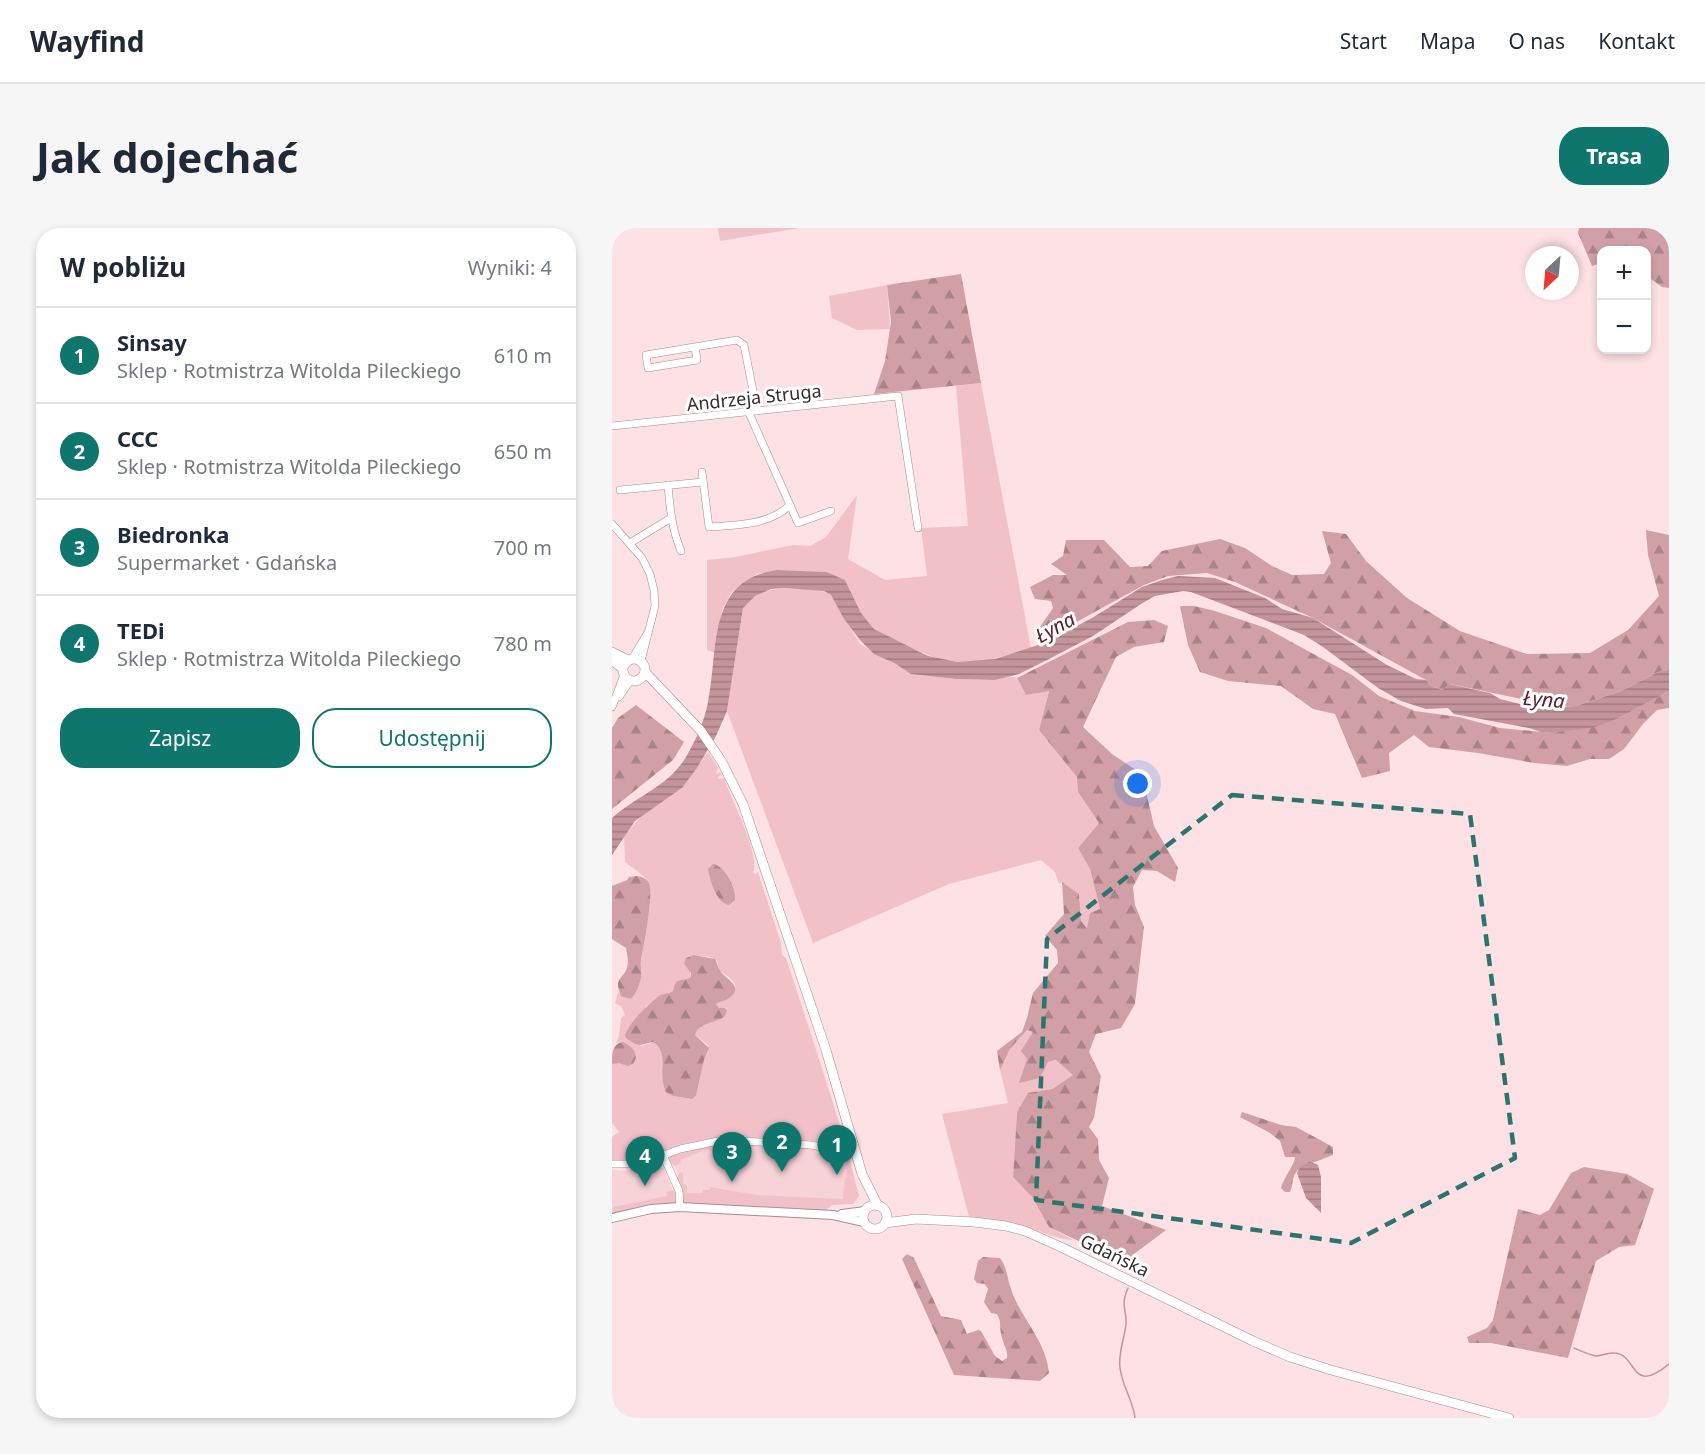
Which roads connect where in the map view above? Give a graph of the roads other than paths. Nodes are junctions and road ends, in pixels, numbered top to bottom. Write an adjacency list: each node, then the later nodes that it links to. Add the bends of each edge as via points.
1 (695, 348): 1 (street, via 697,360 648,368 646,355); 2 (street, via 737,340 743,344)
2 (753, 412): 3 (street, Andrzeja Struga); 8 (street); 12 (street, Andrzeja Struga, via 898,396)
3 (612, 426)
4 (702, 472): 5 (street)
5 (703, 482): 6 (street); 8 (street, via 709,527 760,521 782,513)
6 (668, 485): 7 (street); 10 (street)
7 (620, 490)
8 (790, 505): 9 (street, via 798,523)
9 (831, 511)
10 (671, 518): 13 (street); 14 (street)
11 (612, 524): 13 (street)
12 (918, 528)
13 (630, 543): 17 (street, via 650,574 655,606)
14 (681, 551)
15 (612, 652): 17 (main road)
16 (612, 660): 17 (main road)
17 (633, 669): 18 (street); 22 (main road, via 666,694 700,731 738,792 826,1050)
18 (613, 705)
19 (826, 1148): 20 (street, via 729,1140)
20 (663, 1155): 21 (street, via 634,1165); 23 (street, via 679,1191)
21 (612, 1164)
22 (862, 1174): 24 (main road); 25 (main road)
23 (680, 1207): 26 (street); 27 (street)
24 (881, 1209): 25 (main road); 28 (main road, Gdańska); 30 (main road)
25 (866, 1210): 26 (street); 29 (main road)
26 (833, 1215): 29 (street)
27 (612, 1218)
28 (916, 1219): 30 (main road, Gdańska); 31 (main road, Gdańska, via 988,1223 1025,1232 1290,1357)
29 (864, 1222): 30 (main road, via 873,1228)
30 (885, 1223)
31 (1509, 1418)

